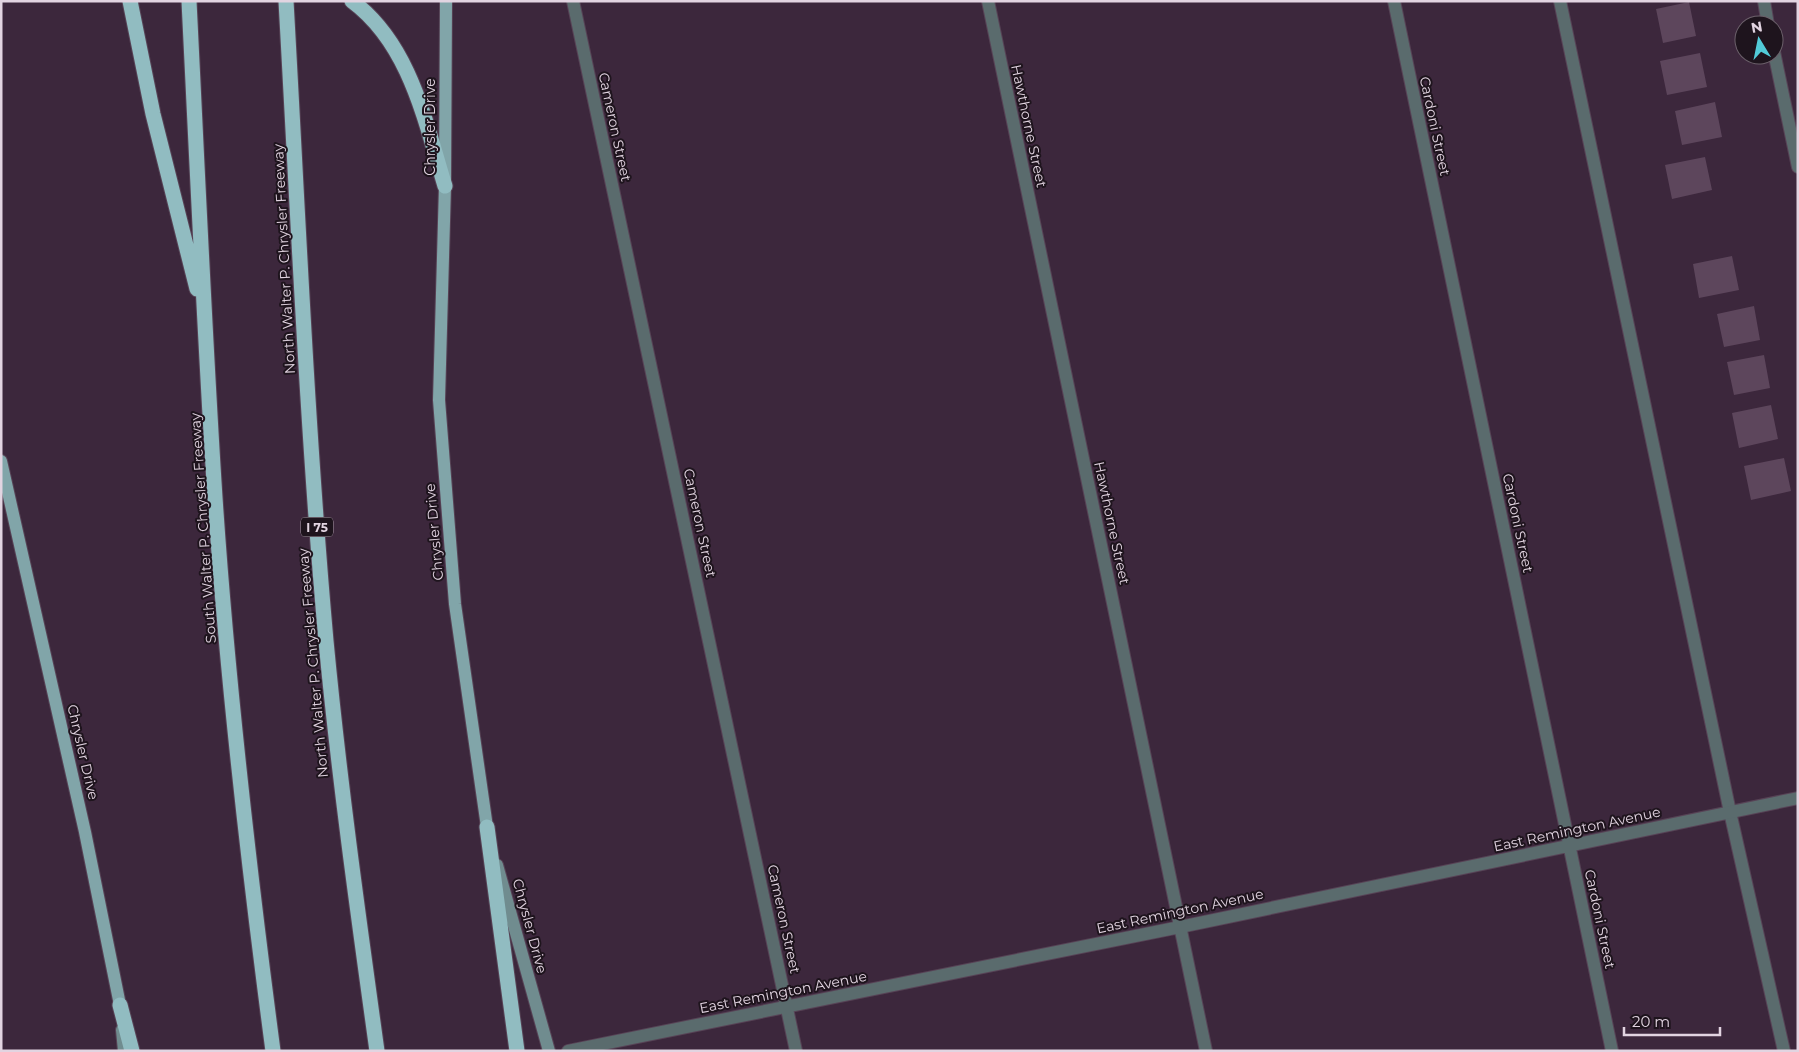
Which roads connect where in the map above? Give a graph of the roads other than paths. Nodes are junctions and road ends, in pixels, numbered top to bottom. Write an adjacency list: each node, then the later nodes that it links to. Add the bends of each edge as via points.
1 (130, 1): 15 (highway, via 153,114)
2 (189, 1): 15 (highway, South Walter P. Chrysler Freeway)
3 (286, 1): 27 (highway, North Walter P. Chrysler Freeway / I 75, via 314,491 326,641 347,841)
4 (352, 1): 14 (highway, via 382,30 398,55 416,91)
5 (446, 1): 14 (main road, Chrysler Drive)
6 (573, 1): 23 (street, Cameron Street)
7 (988, 1): 21 (street, Hawthorne Street)
8 (1394, 1): 20 (street, Cardoni Street)
9 (1560, 1): 18 (street)
10 (1764, 1): 11 (street)
11 (1766, 15)
12 (1777, 65): 13 (street)
13 (1798, 167)
14 (445, 186): 19 (main road, Chrysler Drive, via 439,400 455,604)
15 (206, 323): 26 (highway, South Walter P. Chrysler Freeway, via 214,484 232,699 255,914)
16 (1, 461): 22 (main road, Chrysler Drive, via 85,832)
17 (1798, 798): 18 (street, East Remington Avenue)
18 (1730, 812): 20 (street, East Remington Avenue); 34 (street)
19 (487, 827): 28 (highway); 29 (main road, Chrysler Drive)
20 (1570, 847): 21 (street, East Remington Avenue); 33 (street, Cardoni Street)
21 (1180, 927): 23 (street, East Remington Avenue); 32 (street, Hawthorne Street)
22 (120, 1006): 24 (main road, Chrysler Drive); 25 (highway)
23 (787, 1006): 30 (street, East Remington Avenue); 31 (street, Cameron Street)
24 (124, 1051)
25 (132, 1051)
26 (274, 1051)
27 (377, 1051)
28 (517, 1051)
29 (548, 1051)
30 (568, 1051)
31 (796, 1051)
32 (1206, 1051)
33 (1612, 1051)
34 (1784, 1051)

